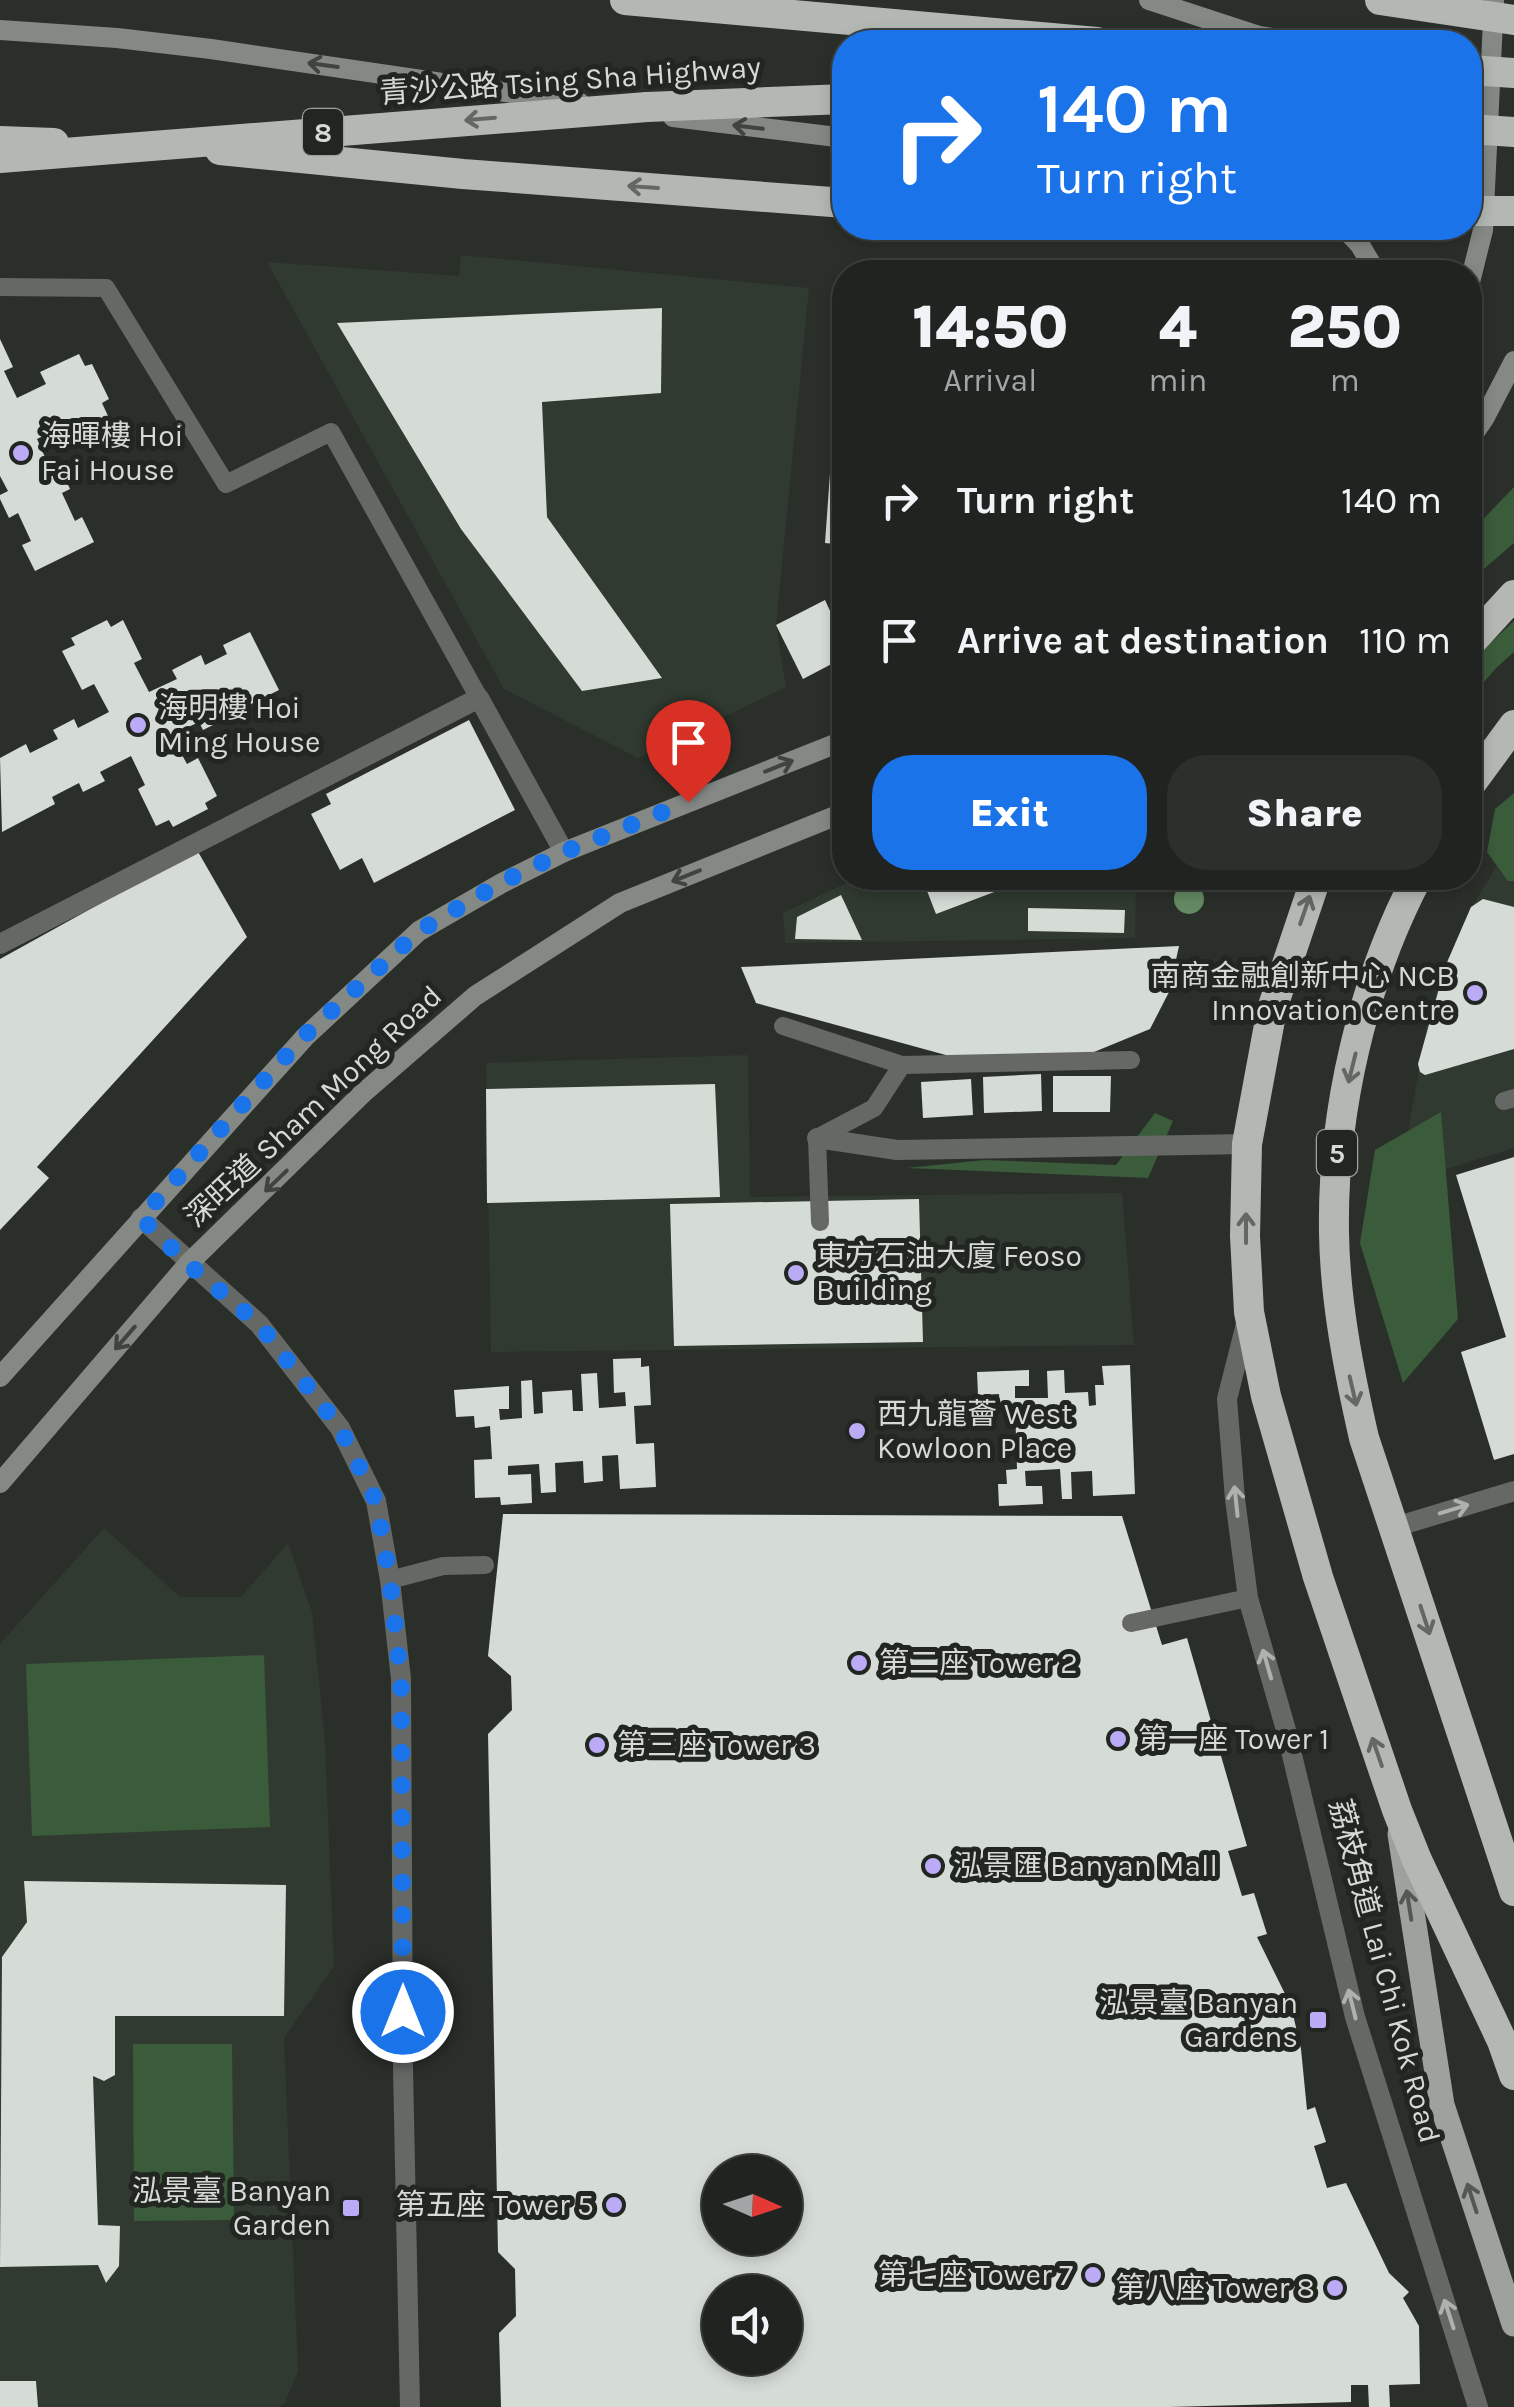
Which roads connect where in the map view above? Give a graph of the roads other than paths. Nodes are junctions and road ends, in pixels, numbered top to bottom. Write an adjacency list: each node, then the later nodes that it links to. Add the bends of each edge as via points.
1 (625, 0): 7 (highway, 青沙公路 Tsing Sha Highway)
2 (1149, 0): 8 (street)
3 (1380, 0): 5 (highway, bridge)
4 (1494, 0): 9 (street)
5 (1514, 20)
6 (0, 30): 13 (street, one-way to 6, via 211,49)
7 (962, 30)
8 (1242, 30)
9 (1492, 73): 19 (street)
10 (832, 100): 15 (highway, 青沙公路 Tsing Sha Highway / 8, one-way to 15, bridge, via 609,109)
11 (1482, 130): 12 (highway, bridge)
12 (1514, 132)
13 (832, 137)
14 (0, 141): 16 (highway, one-way to 14, bridge, via 208,149)
15 (0, 158)
16 (832, 202)
17 (1514, 211): 18 (highway, bridge)
18 (1482, 212)
19 (1482, 234)
20 (0, 286): 25 (lane, via 106,288 226,484 331,432)
21 (1514, 361): 22 (street)
22 (1482, 421)
23 (1514, 595): 24 (highway)
24 (1482, 630)
25 (479, 698): 30 (street); 33 (street)
26 (1514, 725): 28 (highway)
27 (832, 745): 30 (street, 深旺道 Sham Mong Road, one-way to 27)
28 (1482, 769)
29 (832, 817): 41 (street, 深旺道 Sham Mong Road, one-way to 41, via 620,903 475,996 362,1094)
30 (564, 852): 39 (street, 深旺道 Sham Mong Road, via 419,931 304,1036)
31 (1312, 890): 38 (highway, 荔枝角道 Lai Chi Kok Road, one-way to 31, via 1272,1008)
32 (1411, 890): 46 (highway, 5, one-way to 46, via 1369,998 1334,1166 1334,1237 1349,1371)
33 (0, 944)
34 (783, 1026): 36 (lane)
35 (1131, 1060): 36 (lane)
36 (902, 1065): 37 (lane, via 874,1108)
37 (817, 1138): 38 (street, via 897,1150); 40 (lane)
38 (1247, 1144): 42 (highway, 荔枝角道 Lai Chi Kok Road, one-way to 38)
39 (141, 1218): 41 (street); 43 (street, 深旺道 Sham Mong Road)
40 (820, 1222)
41 (188, 1264): 44 (street, 深旺道 Sham Mong Road, one-way to 44); 48 (street, via 259,1324 340,1428 376,1501)
42 (1249, 1312): 49 (street, 荔枝角道 Lai Chi Kok Road, one-way to 42, via 1228,1399); 51 (highway, 荔枝角道 Lai Chi Kok Road, one-way to 42, via 1313,1561)
43 (0, 1378)
44 (0, 1482)
45 (1514, 1491): 46 (street, one-way to 45)
46 (1394, 1527): 52 (highway, 5, one-way to 52)
47 (485, 1565): 48 (lane, via 443,1566)
48 (390, 1580): 57 (street, via 401,1680)
49 (1248, 1598): 50 (lane); 58 (street, 荔枝角道 Lai Chi Kok Road, one-way to 49, via 1355,2018)
50 (1130, 1623)
51 (1397, 1810): 55 (highway); 56 (main road, 荔枝角道 Lai Chi Kok Road, one-way to 51, via 1442,2105)
52 (1490, 1814): 53 (main road); 54 (highway, 5)
53 (1514, 1854)
54 (1514, 1891)
55 (1514, 2075)
56 (1514, 2324)
57 (410, 2407)
58 (1478, 2407)

